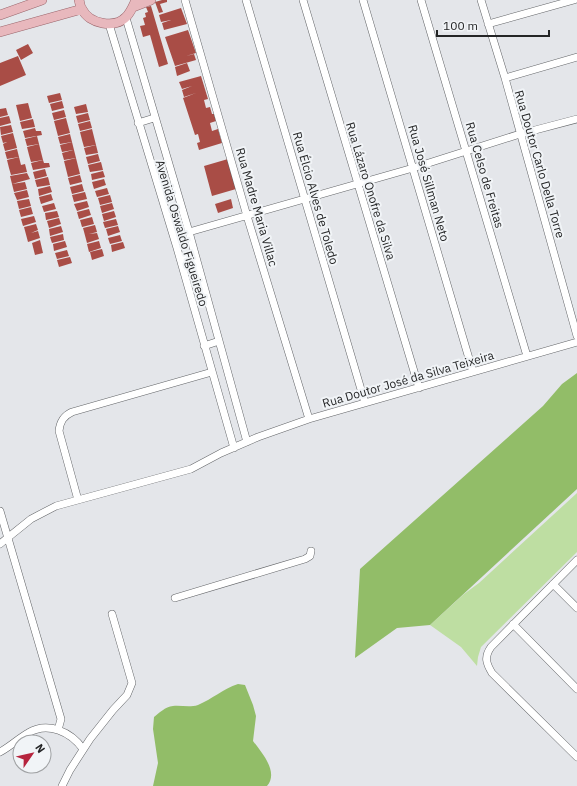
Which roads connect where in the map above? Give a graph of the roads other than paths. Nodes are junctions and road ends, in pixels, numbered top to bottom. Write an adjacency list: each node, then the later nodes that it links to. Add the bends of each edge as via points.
1 (42, 0): 13 (main road)
2 (79, 0): 12 (main road)
3 (150, 0): 11 (main road)
4 (185, 0): 28 (street, Rua Madre Maria Villac)
5 (246, 0): 27 (street, Rua Élcio Alves de Toledo)
6 (304, 0): 26 (street, Rua Lázaro Onofre da Silva)
7 (363, 0): 25 (street, Rua José Sillman Neto)
8 (421, 0): 24 (street, Rua Celso de Freitas)
9 (481, 0): 16 (street, Rua Doutor Carlo Della Torre)
10 (574, 0): 16 (street)
11 (134, 4): 14 (main road)
12 (82, 10): 15 (main road, via 93,20); 17 (main road)
13 (0, 15)
14 (126, 18): 15 (main road); 20 (street, Avenida Oswaldo Figueiredo)
15 (109, 24): 22 (street, Avenida Oswaldo Figueiredo)
16 (488, 24): 19 (street, Rua Doutor Carlo Della Torre)
17 (0, 32)
18 (577, 57): 19 (street)
19 (505, 78): 23 (street, Rua Doutor Carlo Della Torre)
20 (154, 118): 22 (street); 29 (street, Avenida Oswaldo Figueiredo)
21 (577, 119): 23 (street)
22 (138, 123): 31 (street, Avenida Oswaldo Figueiredo)
23 (520, 134): 24 (street); 32 (street, Rua Doutor Carlo Della Torre)
24 (466, 151): 25 (street); 36 (street, Rua Celso de Freitas)
25 (413, 168): 26 (street); 38 (street, Rua José Sillman Neto)
26 (357, 183): 27 (street); 39 (street, Rua Lázaro Onofre da Silva)
27 (304, 198): 28 (street); 40 (street, Rua Élcio Alves de Toledo)
28 (247, 216): 29 (street); 41 (street, Rua Madre Maria Villac)
29 (189, 232): 30 (street, Avenida Oswaldo Figueiredo)
30 (195, 254): 31 (street); 33 (street, Avenida Oswaldo Figueiredo)
31 (180, 259): 35 (street, Avenida Oswaldo Figueiredo)
32 (577, 336)
33 (219, 341): 35 (street); 42 (street, Avenida Oswaldo Figueiredo)
34 (577, 342): 36 (street, Rua Doutor José da Silva Teixeira)
35 (204, 346): 37 (street, Avenida Oswaldo Figueiredo)
36 (527, 356): 38 (street, Rua Doutor José da Silva Teixeira)
37 (212, 372): 43 (street, Avenida Oswaldo Figueiredo); 44 (street, via 65,416 59,432)
38 (473, 372): 39 (street, Rua Doutor José da Silva Teixeira)
39 (419, 388): 40 (street, Rua Doutor José da Silva Teixeira)
40 (365, 403): 41 (street, Rua Doutor José da Silva Teixeira)
41 (309, 419): 42 (street, Rua Doutor José da Silva Teixeira)
42 (247, 442): 43 (street, Rua Doutor José da Silva Teixeira)
43 (234, 448): 44 (street, Rua Doutor José da Silva Teixeira, via 191,469)
44 (78, 500): 46 (street, Rua Doutor José da Silva Teixeira, via 39,514)
45 (0, 511): 46 (street)
46 (8, 538): 47 (street, Rua Doutor José da Silva Teixeira); 56 (street, via 61,719)
47 (0, 544)
48 (311, 551): 51 (street, via 310,556 305,559)
49 (577, 560): 50 (street)
50 (553, 584): 52 (street); 54 (street)
51 (175, 598)
52 (577, 608)
53 (112, 614): 57 (street, via 132,686 128,695 101,724)
54 (512, 624): 55 (street); 59 (street, via 491,647 485,658 487,664 492,673)
55 (577, 690)
56 (58, 730): 57 (street, via 75,739); 58 (street, via 46,728 28,732)
57 (83, 749): 60 (street)
58 (0, 752)
59 (577, 757)
60 (62, 786)

